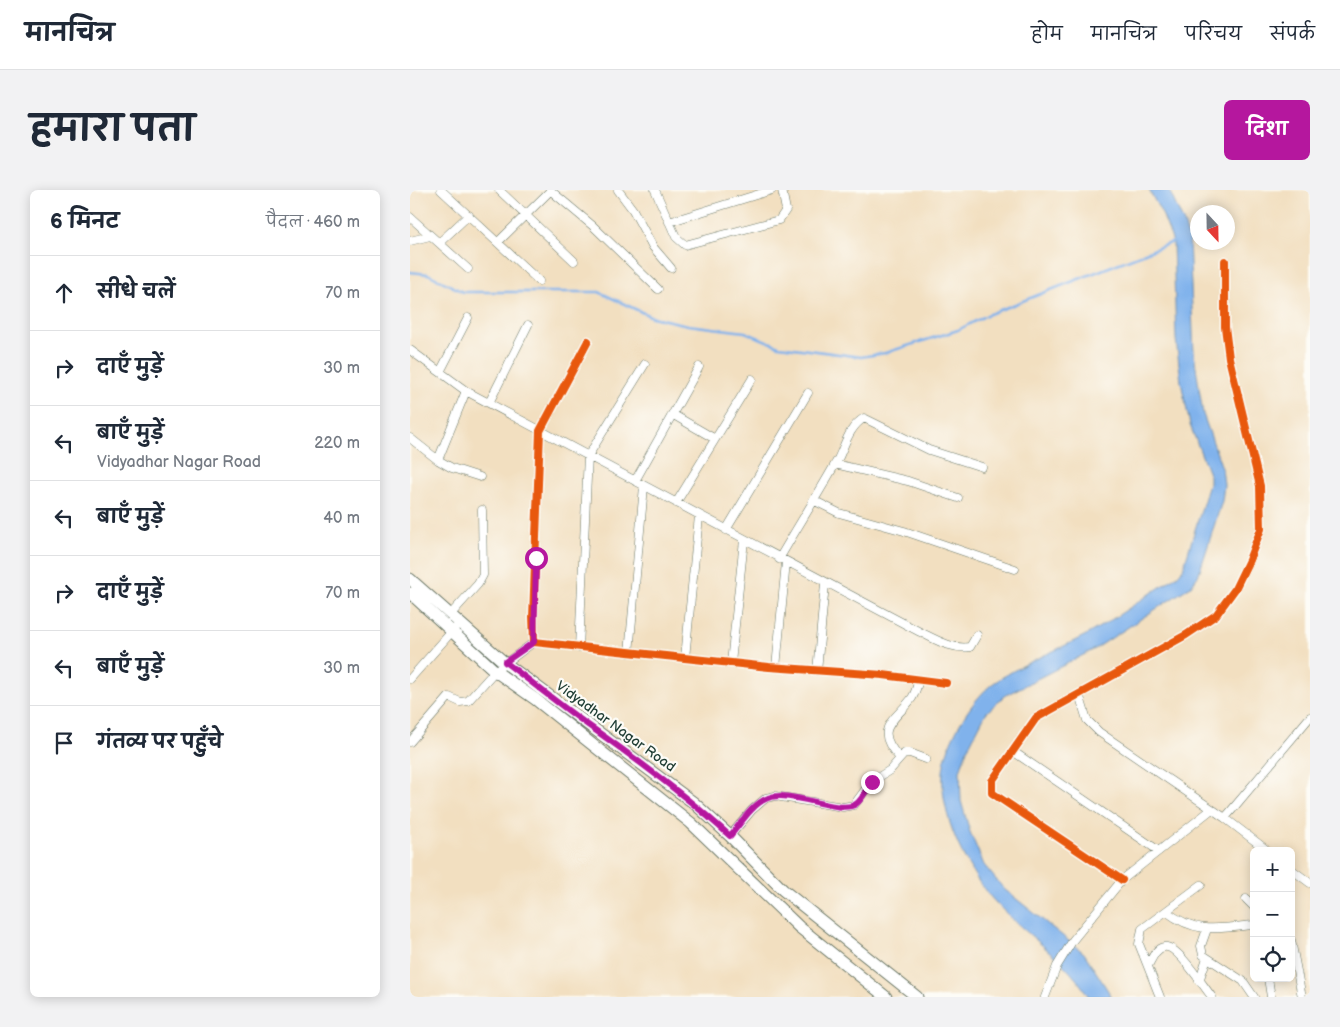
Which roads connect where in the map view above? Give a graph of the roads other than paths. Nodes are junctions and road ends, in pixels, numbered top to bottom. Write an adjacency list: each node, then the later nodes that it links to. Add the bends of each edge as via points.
1 (441, 190): 9 (street)
2 (499, 190): 8 (street)
3 (551, 190): 8 (street); 21 (street, via 594,226)
4 (618, 190): 18 (street, via 653,247)
5 (655, 190): 11 (street)
6 (772, 190): 11 (street)
7 (782, 190): 11 (street, via 786,210 780,220 685,245 676,237)
8 (526, 214): 14 (street); 17 (street)
9 (469, 215): 14 (street); 15 (street)
10 (410, 217): 12 (street)
11 (669, 222)
12 (430, 236): 13 (street); 15 (street)
13 (410, 241)
14 (498, 242): 20 (street)
15 (439, 244): 19 (street)
16 (1225, 260): 72 (street, via 1229,358 1260,486 1261,529 1235,589 1216,615)
17 (574, 261)
18 (671, 268)
19 (468, 269)
20 (539, 281)
21 (658, 290)
22 (468, 318): 28 (street)
23 (528, 324): 32 (street)
24 (588, 341): 34 (street)
25 (410, 350): 28 (street)
26 (645, 364): 37 (street)
27 (699, 367): 33 (street)
28 (440, 372): 30 (street)
29 (752, 379): 36 (street)
30 (466, 391): 32 (street); 38 (street)
31 (808, 393): 49 (street)
32 (489, 403): 34 (street)
33 (672, 414): 36 (street); 42 (street)
34 (540, 431): 37 (street); 60 (street)
35 (410, 438): 38 (street)
36 (715, 439): 46 (street)
37 (588, 456): 42 (street); 61 (street)
38 (438, 460): 41 (street)
39 (835, 464): 40 (street, via 850,432 864,418 912,442); 44 (street, via 908,481); 45 (street)
40 (982, 467)
41 (480, 477)
42 (635, 481): 43 (street)
43 (644, 486): 46 (street); 62 (street)
44 (958, 498)
45 (814, 500): 51 (street); 52 (street, via 839,513 904,531)
46 (676, 504): 48 (street)
47 (482, 510): 56 (street, via 483,574)
48 (699, 516): 49 (street); 63 (street)
49 (726, 530): 50 (street)
50 (744, 540): 51 (street); 65 (street)
51 (783, 561): 54 (street); 66 (street)
52 (1015, 569)
53 (410, 579): 56 (main road, Vidyadhar Nagar Road)
54 (826, 584): 59 (street, via 954,647 970,647); 68 (street)
55 (410, 593): 58 (main road, Vidyadhar Nagar Road)
56 (451, 614): 57 (main road, Vidyadhar Nagar Road)
57 (460, 622): 58 (street); 64 (main road, Vidyadhar Nagar Road)
58 (452, 631): 67 (main road, Vidyadhar Nagar Road); 69 (street)
59 (977, 635)
60 (534, 642): 61 (street); 64 (street)
61 (580, 648): 62 (street)
62 (629, 653): 63 (street)
63 (685, 658): 65 (street)
64 (505, 662): 67 (street); 80 (main road, Vidyadhar Nagar Road, via 694,803)
65 (731, 663): 66 (street)
66 (776, 668): 68 (street)
67 (495, 671): 74 (street, via 468,702 449,697); 97 (main road, Vidyadhar Nagar Road, via 672,808 799,927)
68 (817, 671): 70 (street)
69 (410, 679)
70 (919, 679): 71 (street); 76 (street, via 911,698 887,726 887,739)
71 (946, 683)
72 (1079, 694): 75 (street, via 1036,718); 78 (street, via 1087,720 1099,732)
73 (1310, 717): 79 (street)
74 (410, 742)
75 (1014, 752): 82 (street); 84 (street, via 992,781 992,794)
76 (900, 757): 77 (street, via 910,753); 80 (street, via 890,770 872,782 854,806 775,796 766,798)
77 (926, 759)
78 (1212, 809): 79 (street); 82 (street)
79 (1225, 818): 81 (street)
80 (730, 836): 98 (main road, Vidyadhar Nagar Road, via 783,890)
81 (1263, 847)
82 (1159, 851): 84 (street)
83 (1295, 872): 85 (street)
84 (1122, 880): 99 (street, via 1073,940 1057,966)
85 (1310, 883)
86 (1201, 885): 89 (street)
87 (1246, 899): 88 (street)
88 (1250, 903)
89 (1168, 912): 91 (street, via 1191,927); 94 (street, via 1142,929 1139,936 1139,944)
90 (1250, 925): 91 (street)
91 (1207, 929): 92 (street, via 1201,946)
92 (1207, 958): 95 (street); 102 (street, via 1243,981)
93 (1295, 961): 104 (street)
94 (1149, 964): 95 (street, via 1158,950 1171,947); 100 (street)
95 (1199, 981): 101 (street)
96 (1269, 982): 103 (street)
97 (886, 997)
98 (917, 997)
99 (1045, 997)
100 (1160, 997)
101 (1212, 997)
102 (1254, 997)
103 (1271, 997)
104 (1302, 997)

